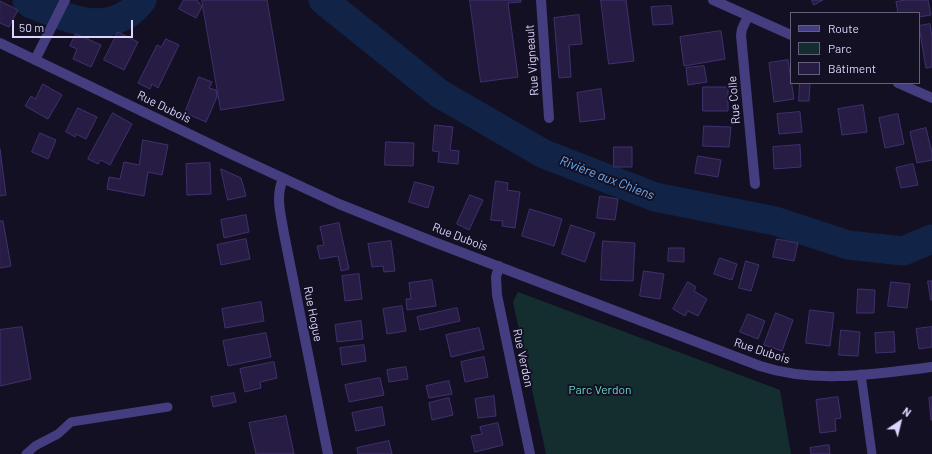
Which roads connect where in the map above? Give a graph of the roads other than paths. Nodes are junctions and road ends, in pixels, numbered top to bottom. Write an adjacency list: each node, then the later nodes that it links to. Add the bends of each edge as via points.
1 (541, 0): 11 (street, Rue Vigneault)
2 (713, 0): 4 (street)
3 (64, 2): 8 (street)
4 (729, 3): 5 (street)
5 (748, 16): 6 (street); 13 (street, Rue Colle, via 741,35)
6 (790, 35)
7 (0, 43): 8 (street, Rue Dubois)
8 (36, 60): 12 (street, Rue Dubois)
9 (900, 84): 10 (street)
10 (932, 98)
11 (549, 118)
12 (283, 179): 14 (street, Rue Dubois); 19 (street, Rue Hogue, via 279,198 284,234)
13 (755, 184)
14 (499, 266): 16 (street, Rue Dubois, via 772,370 808,376); 20 (street, Rue Verdon, via 496,277 497,295)
15 (932, 367): 16 (street, Rue Dubois)
16 (861, 374): 21 (lane)
17 (168, 407): 18 (lane, via 71,422 58,434 35,446)
18 (26, 454)
19 (328, 454)
20 (530, 454)
21 (872, 454)

